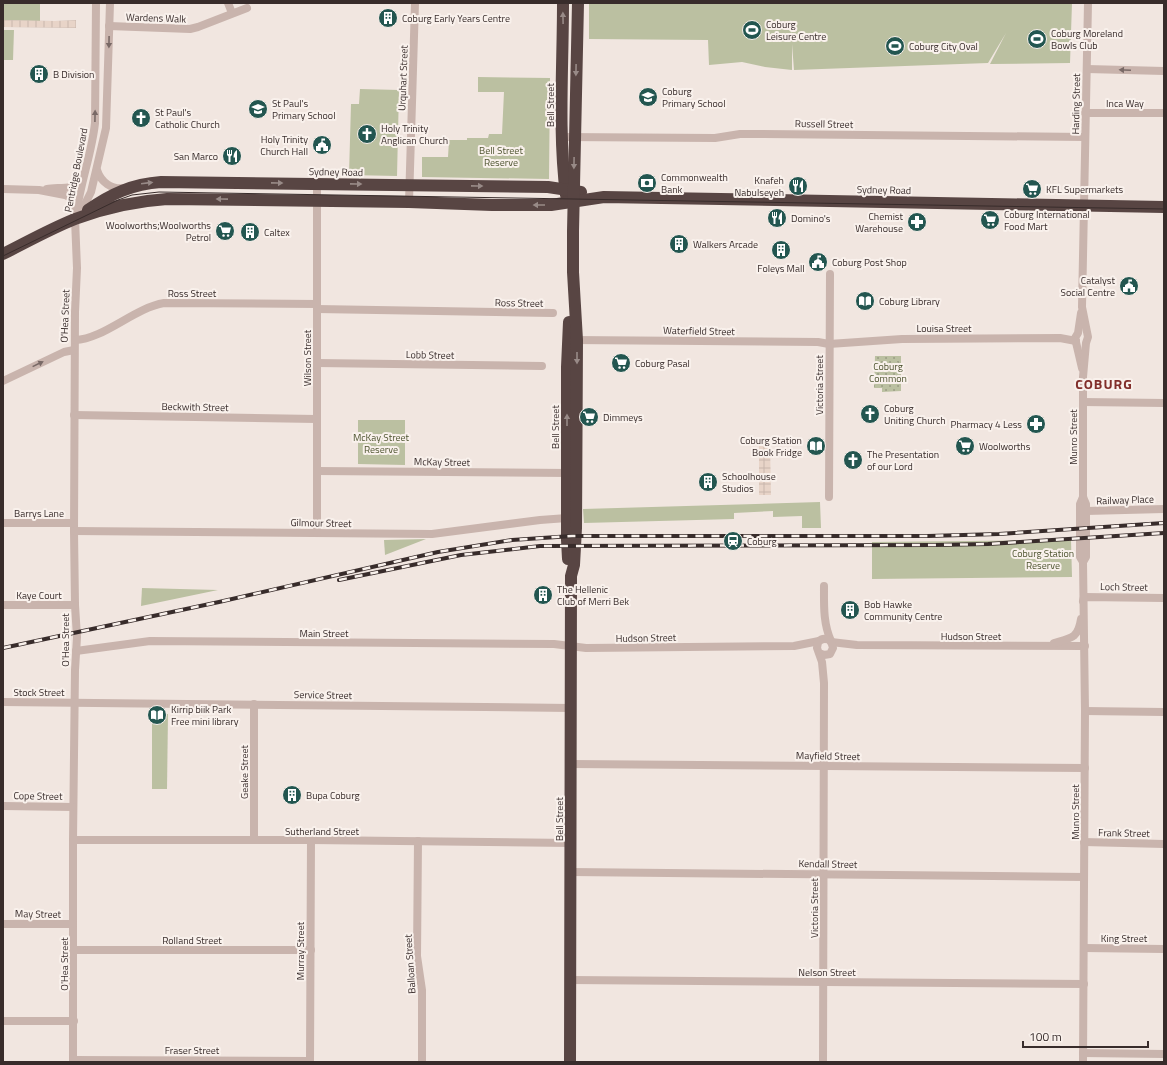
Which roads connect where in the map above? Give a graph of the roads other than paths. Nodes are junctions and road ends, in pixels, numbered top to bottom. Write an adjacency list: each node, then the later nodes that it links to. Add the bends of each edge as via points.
1 (96, 3): 20 (street, Pentridge Boulevard, one-way to 1, via 95,123)
2 (110, 3): 10 (street, Pentridge Boulevard)
3 (228, 3): 9 (street)
4 (415, 3): 22 (street, Urquhart Street)
5 (563, 3): 12 (highway, Bell Street, one-way to 5)
6 (578, 3): 11 (highway, Bell Street)
7 (1088, 3): 13 (street, Harding Street)
8 (247, 8): 9 (street, Wardens Walk)
9 (232, 13): 10 (street, Wardens Walk, via 190,29)
10 (110, 26): 19 (street, Pentridge Boulevard, one-way to 19, via 107,122)
11 (577, 40): 12 (highway); 17 (highway, Bell Street, one-way to 17)
12 (563, 41): 17 (highway, Bell Street)
13 (1087, 69): 14 (street, one-way to 13); 15 (street, Harding Street)
14 (1164, 71)
15 (1085, 113): 16 (street, Inca Way); 18 (street, Harding Street)
16 (1164, 113)
17 (568, 137): 18 (street, Russell Street, via 715,138 740,134); 26 (highway, Bell Street)
18 (1085, 137): 29 (street, Harding Street)
19 (97, 170): 23 (street, via 109,186); 31 (street, Pentridge Boulevard, via 88,198)
20 (82, 181): 25 (street, via 77,186); 31 (street, Pentridge Boulevard)
21 (317, 184): 22 (highway, Sydney Road, one-way to 22); 23 (highway, Sydney Road, one-way to 21, via 139,184 161,182); 27 (street, Wilson Street)
22 (410, 185): 26 (highway, Sydney Road, one-way to 26, via 548,187); 28 (street, Urquhart Street)
23 (130, 188): 31 (highway, Sydney Road, via 101,202)
24 (3, 189): 25 (street)
25 (39, 190): 31 (street, via 70,198 74,206)
26 (570, 196): 28 (highway, Sydney Road, one-way to 28, via 551,204); 29 (highway, Sydney Road); 40 (highway, Bell Street, via 573,277 569,314)
27 (317, 201): 28 (highway, Sydney Road); 31 (highway, Sydney Road, one-way to 31, via 182,198 152,200); 34 (street, Wilson Street)
28 (409, 202)
29 (1085, 205): 30 (highway, Sydney Road); 35 (street, Munro Street)
30 (1164, 207)
31 (75, 219): 32 (highway, Sydney Road); 39 (street, O'Hea Street, via 77,268)
32 (3, 254)
33 (830, 274): 42 (street, Victoria Street)
34 (317, 307): 36 (street, Ross Street); 39 (street, Ross Street, via 164,303 148,308 89,337); 44 (street, Wilson Street)
35 (1082, 307): 37 (street, Munro Street); 38 (street, Munro Street)
36 (553, 313)
37 (1087, 334): 38 (street, via 1081,332); 41 (street)
38 (1077, 337): 41 (street, via 1080,344); 42 (street, Louisa Street, via 902,338); 46 (street, Munro Street)
39 (74, 340): 43 (street, O'Hea Street)
40 (572, 340): 42 (street, Waterfield Street); 53 (highway, Bell Street, one-way to 40); 63 (highway, Bell Street, one-way to 63, via 576,528)
41 (1086, 343): 46 (street, Munro Street)
42 (829, 344): 54 (street, Victoria Street)
43 (74, 350): 47 (street, one-way to 43, via 64,352); 50 (street, O'Hea Street)
44 (317, 363): 45 (street, Lobb Street); 51 (street, Wilson Street)
45 (542, 366)
46 (1083, 376): 48 (street, Munro Street)
47 (3, 381)
48 (1083, 402): 49 (street); 55 (street, Munro Street)
49 (1164, 403)
50 (74, 415): 51 (street, Beckwith Street); 60 (street, O'Hea Street)
51 (316, 419): 52 (street, Wilson Street)
52 (317, 471): 53 (street, McKay Street); 61 (street, Wilson Street)
53 (568, 474): 58 (highway, Bell Street)
54 (829, 497)
55 (1083, 497): 57 (street, Munro Street); 62 (street, Munro Street, via 1080,504 1080,557)
56 (1164, 509): 57 (street, Railway Place)
57 (1086, 511): 62 (street, Munro Street)
58 (567, 518): 61 (street, Gilmour Street, via 432,534); 63 (highway, Bell Street, via 567,554)
59 (3, 523): 60 (street, Barrys Lane)
60 (74, 527): 61 (street, Gilmour Street); 68 (street, O'Hea Street)
61 (317, 533)
62 (1084, 562): 65 (street, Munro Street)
63 (571, 576): 73 (highway, Bell Street)
64 (824, 586): 69 (street)
65 (1084, 597): 66 (street, Loch Street); 75 (street, via 1078,632 1070,638); 76 (street, Munro Street)
66 (1164, 598)
67 (3, 605): 68 (street, Kaye Court)
68 (75, 605): 77 (street, O'Hea Street)
69 (824, 613): 70 (street); 71 (street, via 826,632)
70 (819, 641): 71 (street); 74 (street, Hudson Street); 79 (street, via 816,648)
71 (831, 641): 72 (street, Hudson Street); 78 (street)
72 (857, 645): 75 (street, Hudson Street); 78 (street, Hudson Street)
73 (571, 646): 74 (street, Hudson Street); 77 (street, Main Street, via 150,641); 84 (highway, Bell Street)
74 (794, 646): 79 (street, Hudson Street)
75 (1044, 646): 76 (street, Hudson Street)
76 (1085, 646): 85 (street, Munro Street)
77 (76, 651): 82 (street, O'Hea Street)
78 (832, 651): 79 (street, via 824,655); 80 (street, Victoria Street)
79 (819, 653): 80 (street, Victoria Street)
80 (824, 683): 88 (street, Victoria Street)
81 (3, 702): 82 (street, Stock Street)
82 (75, 702): 83 (street, Service Street); 91 (street, O'Hea Street)
83 (254, 704): 84 (street, Service Street); 93 (street, Geake Street)
84 (571, 708): 87 (highway, Bell Street)
85 (1085, 711): 86 (street); 89 (street, Munro Street)
86 (1164, 712)
87 (571, 764): 88 (street, Mayfield Street); 97 (highway, Bell Street)
88 (824, 766): 89 (street, Mayfield Street); 100 (street, Victoria Street)
89 (1085, 768): 96 (street, Munro Street)
90 (3, 806): 91 (street, Cope Street)
91 (74, 807): 92 (street, O'Hea Street)
92 (73, 840): 93 (street, Sutherland Street); 103 (street, O'Hea Street)
93 (254, 840): 94 (street, Sutherland Street)
94 (311, 840): 95 (street, Sutherland Street); 107 (street, Murray Street)
95 (418, 841): 97 (street, Sutherland Street); 117 (street, Balloan Street, via 417,956 422,990)
96 (1084, 842): 98 (street, Frank Street); 101 (street, Munro Street)
97 (571, 843): 99 (highway, Bell Street)
98 (1164, 844)
99 (571, 872): 100 (street, Kendall Street); 108 (highway, Bell Street)
100 (824, 874): 101 (street, Kendall Street); 109 (street, Victoria Street)
101 (1084, 877): 104 (street, Munro Street)
102 (3, 924): 103 (street, May Street)
103 (73, 924): 106 (street, O'Hea Street)
104 (1084, 948): 105 (street, King Street); 110 (street, Munro Street)
105 (1164, 948)
106 (74, 950): 107 (street, Rolland Street); 112 (street, O'Hea Street)
107 (310, 950): 116 (street, Murray Street)
108 (570, 980): 109 (street, Nelson Street); 118 (highway, Bell Street)
109 (823, 982): 110 (street, Nelson Street); 119 (street, Victoria Street)
110 (1084, 984): 113 (street, Munro Street)
111 (3, 1021): 112 (street)
112 (74, 1021): 115 (street, O'Hea Street)
113 (1083, 1053): 114 (street); 120 (street, Munro Street)
114 (1164, 1054)
115 (73, 1061): 116 (street, Fraser Street)
116 (310, 1061)
117 (422, 1062)
118 (570, 1062)
119 (823, 1062)
120 (1083, 1062)

